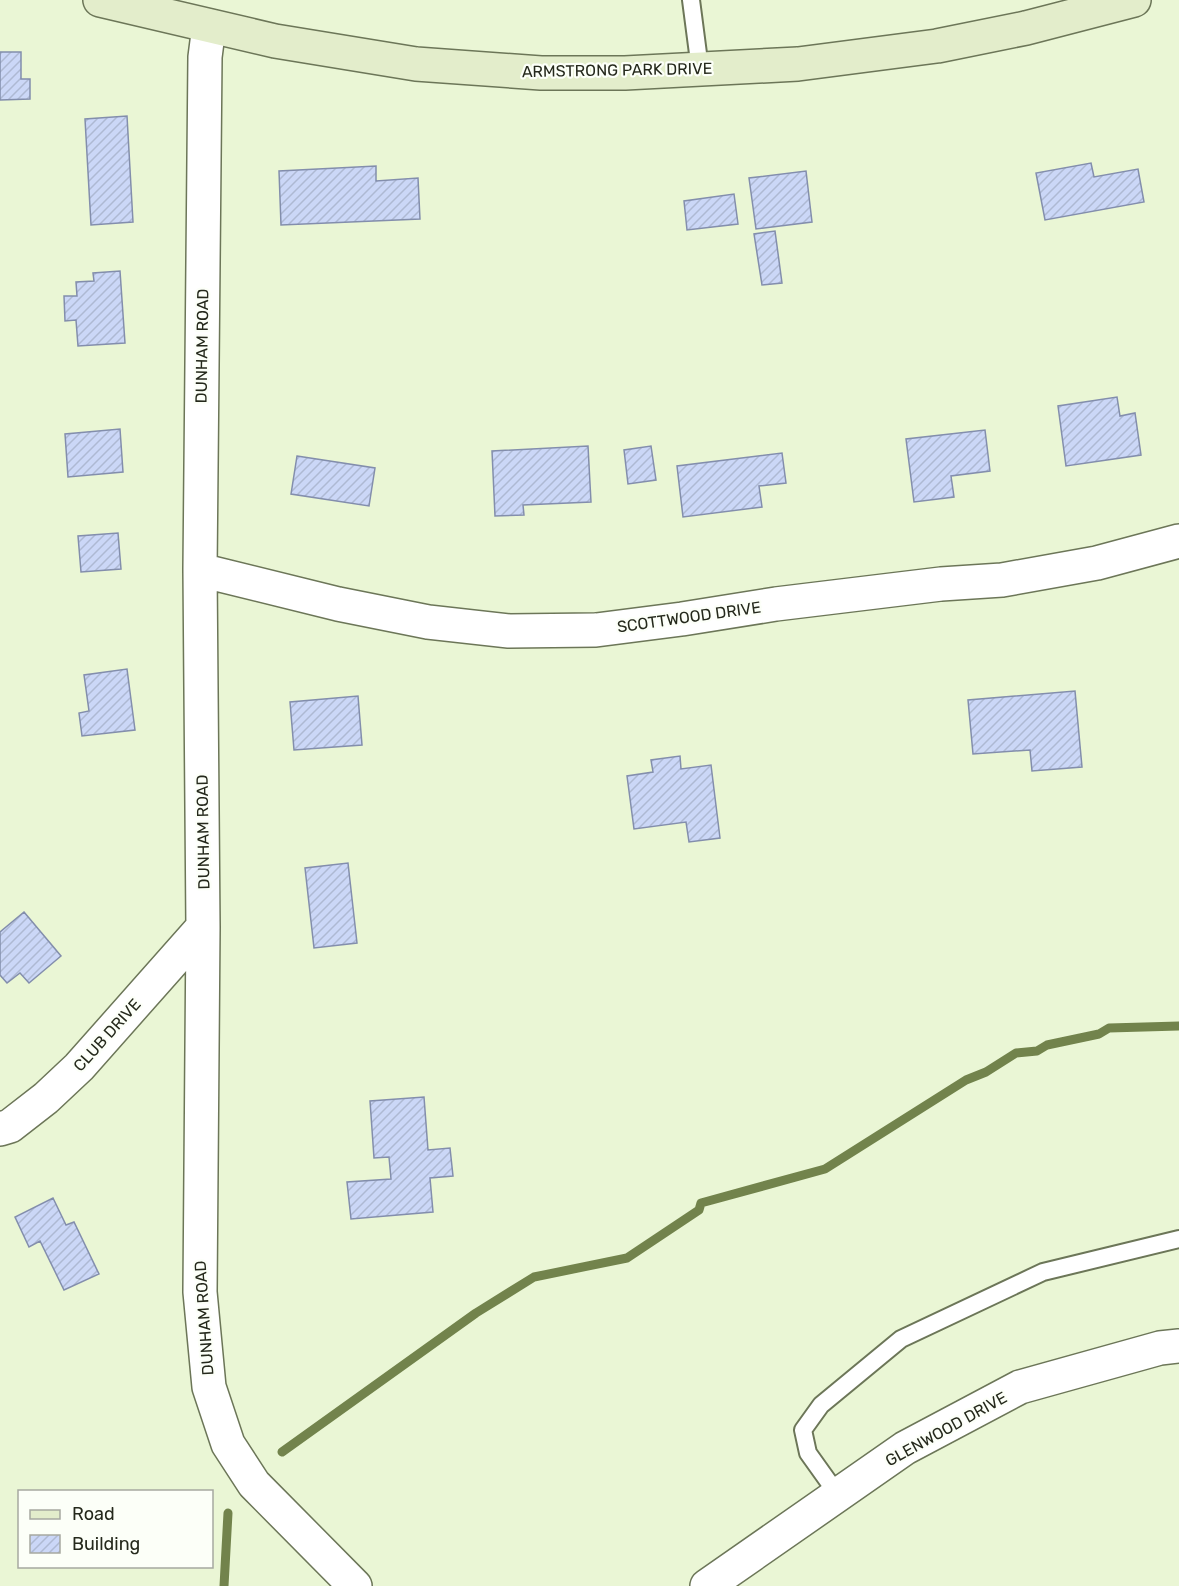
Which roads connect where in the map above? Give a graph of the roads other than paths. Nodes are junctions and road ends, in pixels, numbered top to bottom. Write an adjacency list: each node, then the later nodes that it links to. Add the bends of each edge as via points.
1 (100, 0): 4 (main road, ARMSTRONG PARK DRIVE)
2 (691, 0): 5 (lane)
3 (1134, 0): 5 (main road, ARMSTRONG PARK DRIVE, via 937,46 798,64)
4 (209, 26): 5 (main road, ARMSTRONG PARK DRIVE, via 275,41 437,66 541,73); 7 (street, DUNHAM ROAD, via 205,57)
5 (700, 69)
6 (1179, 541): 7 (street, SCOTTWOOD DRIVE, via 1097,563 1002,580 870,592 596,630 509,631 428,622)
7 (200, 570): 8 (street, DUNHAM ROAD)
8 (203, 927): 9 (street, CLUB DRIVE, via 79,1067 46,1098 10,1126); 13 (street, DUNHAM ROAD, via 200,1292 209,1387 228,1444 254,1484)
9 (0, 1129)
10 (1179, 1239): 12 (lane, via 1043,1272 901,1339 821,1405 803,1430 808,1453)
11 (1179, 1346): 12 (street, GLENWOOD DRIVE, via 1020,1387 904,1448)
12 (838, 1495): 14 (street, GLENWOOD DRIVE)
13 (355, 1586)
14 (708, 1586)

